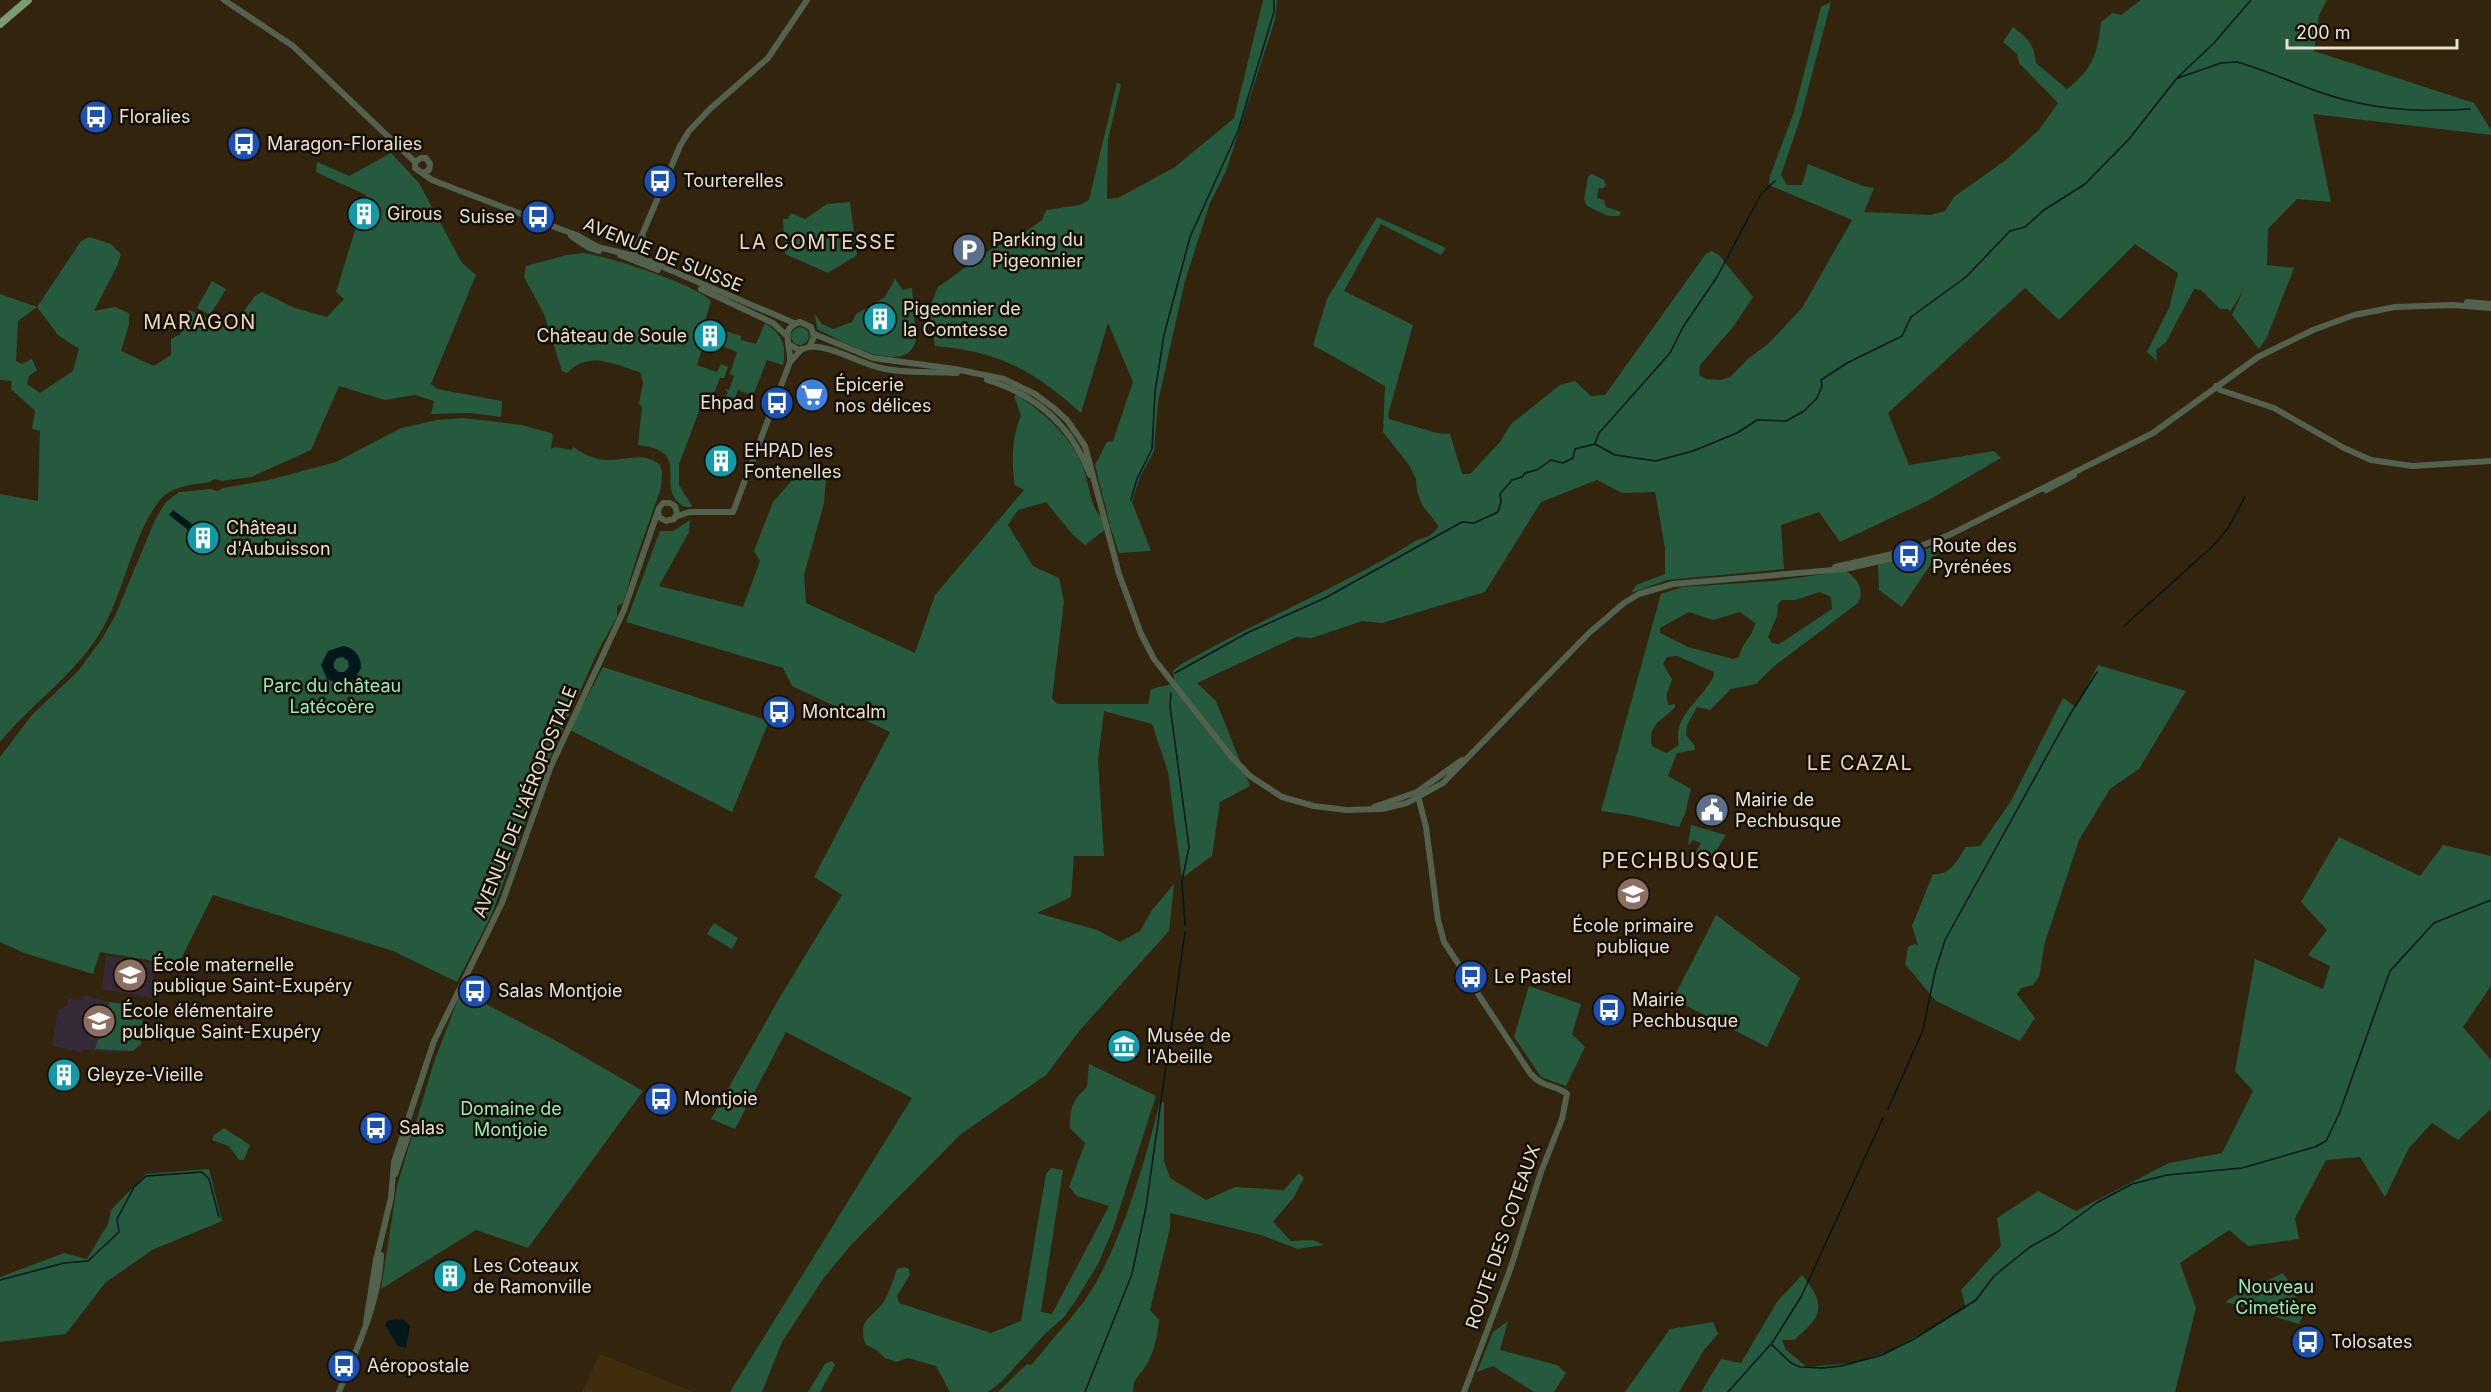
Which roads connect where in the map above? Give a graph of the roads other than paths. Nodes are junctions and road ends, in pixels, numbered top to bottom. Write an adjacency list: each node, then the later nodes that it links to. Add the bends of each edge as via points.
1 (28, 0): 4 (main road)
2 (224, 0): 5 (street, AVENUE DE SUISSE, via 293,46)
3 (807, 0): 9 (street, via 768,58 689,131)
4 (0, 24)
5 (415, 162): 6 (street, AVENUE DE SUISSE, via 426,158); 7 (street, AVENUE DE SUISSE, via 416,170)
6 (430, 167): 7 (street); 8 (street)
7 (423, 173): 8 (street, AVENUE DE SUISSE)
8 (439, 183): 9 (street, AVENUE DE SUISSE, via 555,228 589,248)
9 (637, 258): 11 (street, AVENUE DE SUISSE); 13 (street, AVENUE DE SUISSE, via 767,320)
10 (2491, 306): 17 (street, via 2436,305 2371,311 2313,330 2258,357)
11 (794, 323): 12 (street, via 806,323); 13 (street)
12 (814, 334): 15 (street, via 813,342); 19 (street, via 873,358 974,373 1010,382 1035,394 1067,420 1082,440)
13 (786, 335): 14 (street)
14 (790, 345): 15 (street, via 795,349); 16 (street)
15 (806, 348): 16 (street); 19 (street, via 824,348 883,369 973,376 1019,392 1044,407 1072,438)
16 (790, 362): 22 (street, via 733,512)
17 (2216, 386): 18 (street, via 2274,408 2371,460 2412,466); 26 (street, via 2153,433 1967,530 1910,550 1820,572 1673,584 1640,594 1590,633 1476,748)
18 (2491, 461)
19 (1098, 498): 26 (street, via 1119,574 1141,634 1155,659 1230,755 1260,785 1282,797 1314,806 1361,810)
20 (675, 506): 21 (street, via 665,502); 22 (street); 23 (street)
21 (658, 511): 24 (street); 25 (street, AVENUE DE L'AÉROPOSTALE)
22 (689, 512): 23 (street)
23 (675, 517): 24 (street)
24 (666, 521): 25 (street)
25 (652, 527): 27 (street, AVENUE DE L'AÉROPOSTALE, via 624,610 551,766 502,903 460,987 449,999 411,1108 409,1132 392,1183 380,1246 379,1284)
26 (1418, 795): 28 (street, ROUTE DES COTEAUX, via 1444,942 1530,1073 1542,1084 1566,1092 1568,1097)
27 (339, 1392)
28 (1464, 1392)

